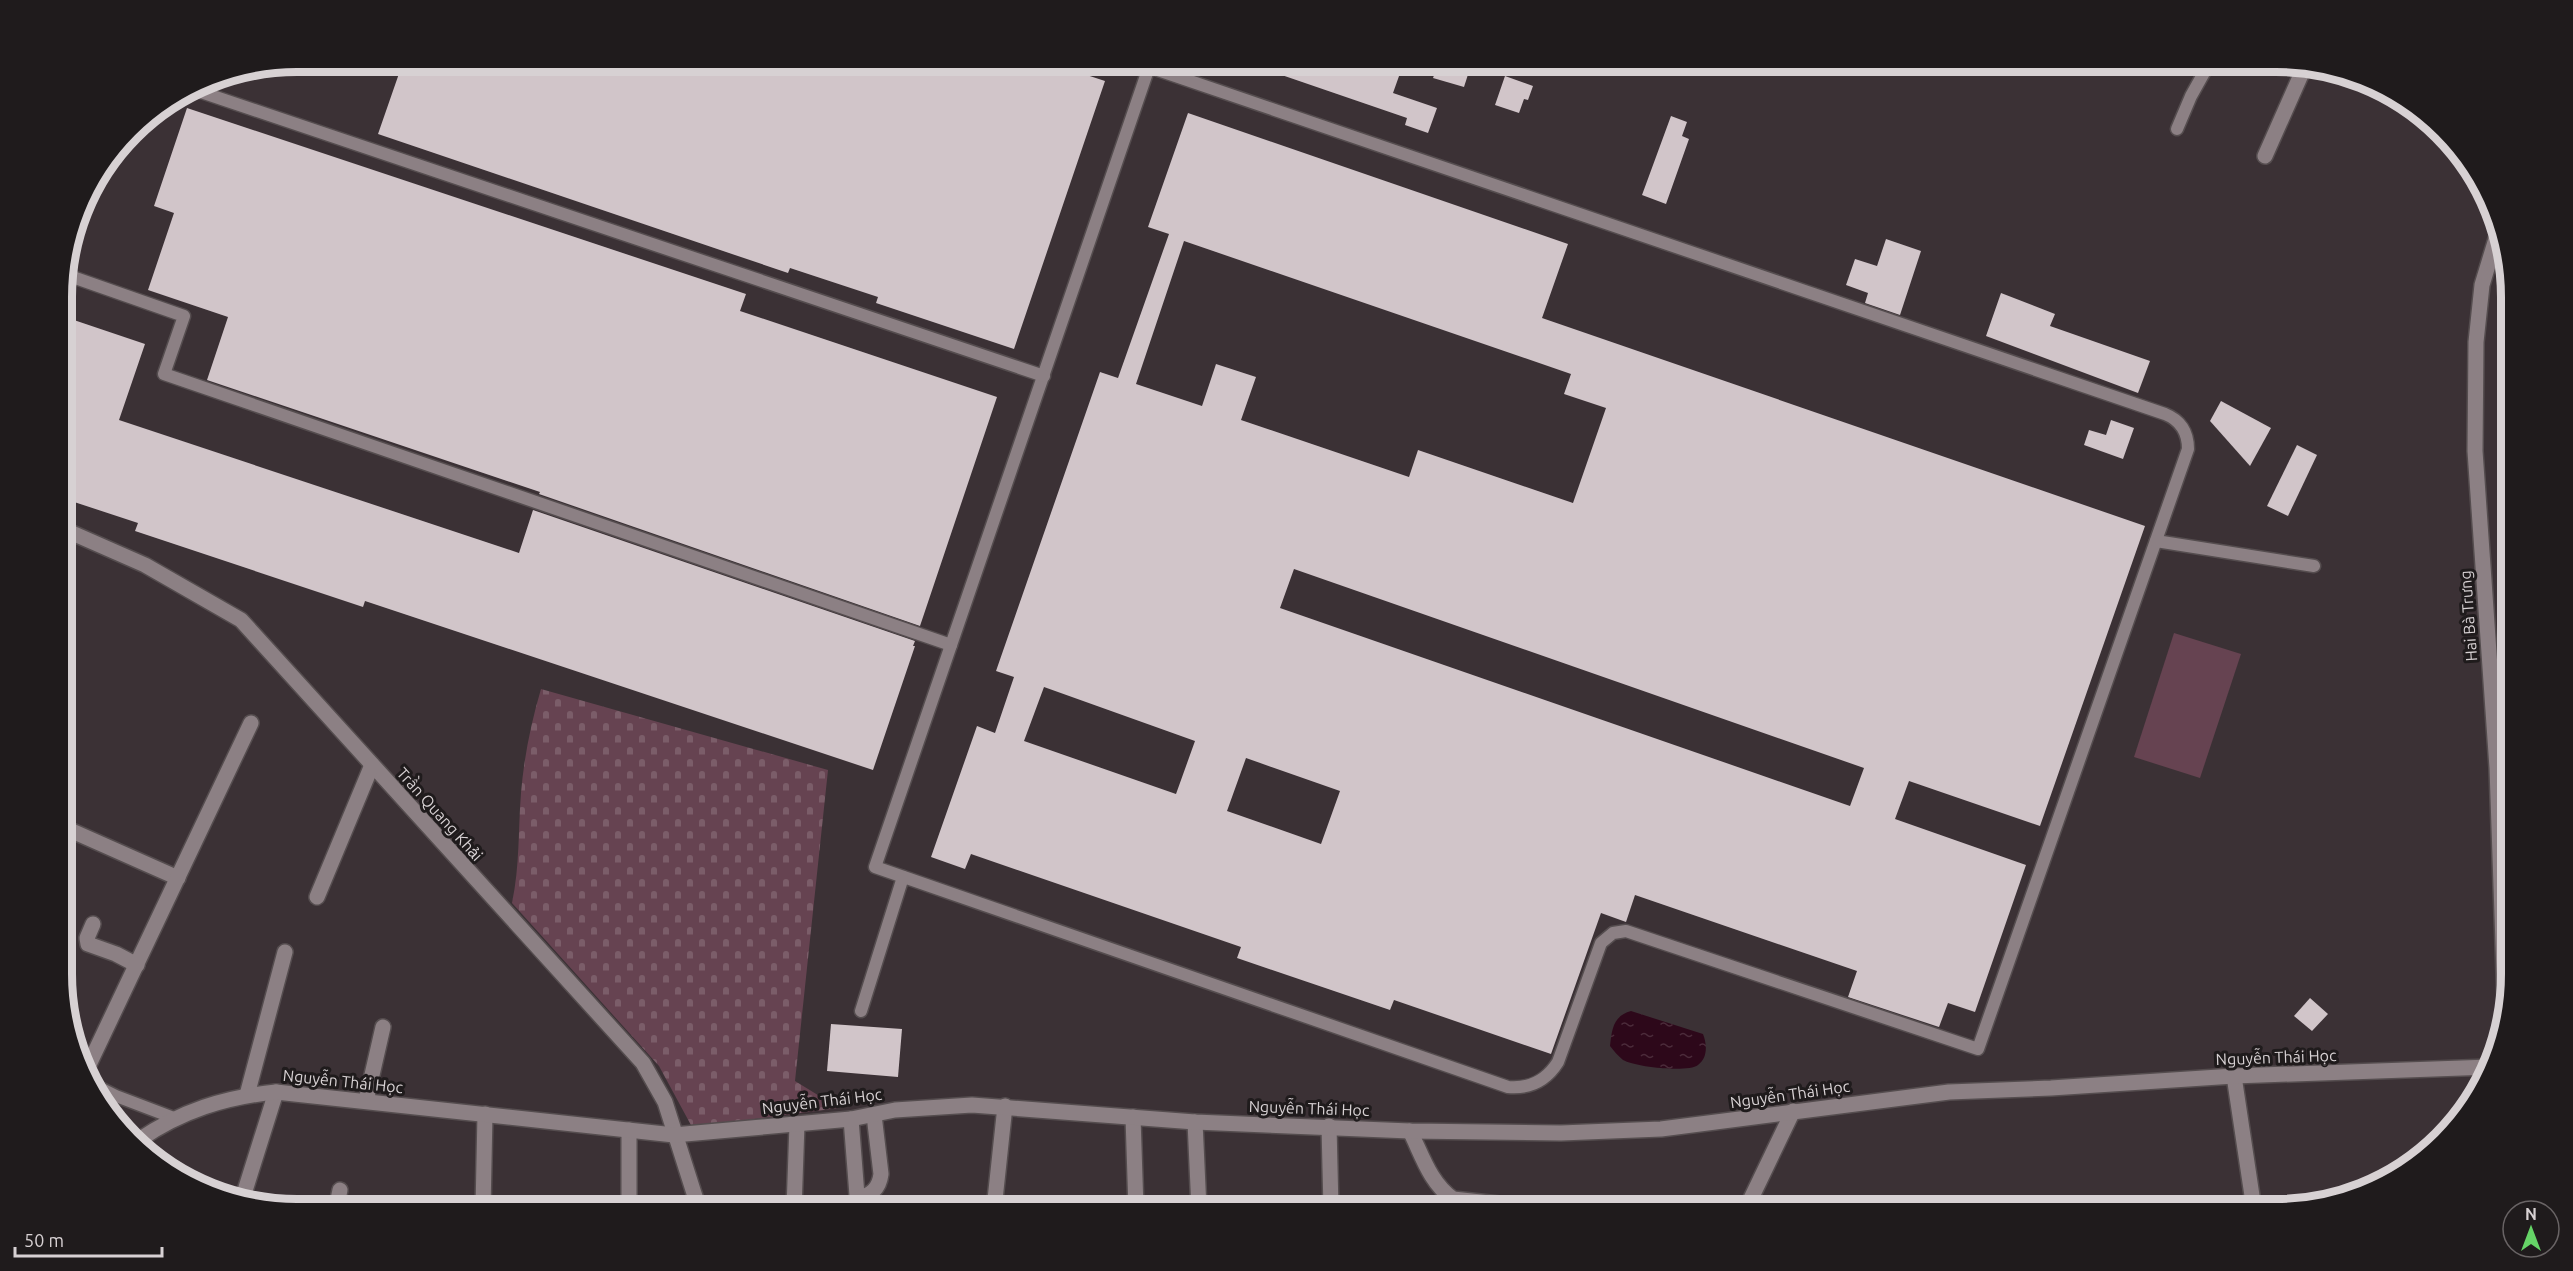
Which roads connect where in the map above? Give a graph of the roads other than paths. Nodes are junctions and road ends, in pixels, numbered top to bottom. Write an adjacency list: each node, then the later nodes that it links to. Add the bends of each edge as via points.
1 (1147, 72): 10 (lane)
2 (1173, 72): 12 (lane, via 2172,417 2184,428 2188,449)
3 (2204, 72): 6 (lane)
4 (2302, 74): 7 (street)
5 (203, 93): 10 (lane)
6 (2177, 129)
7 (2265, 156)
8 (2494, 244): 16 (street, Hai Bà Trưng, via 2482,285 2476,342 2475,451)
9 (73, 277): 14 (lane, via 184,316 164,374)
10 (1044, 376): 14 (lane)
11 (72, 532): 17 (street, Trần Quang Khải, via 145,565 241,620)
12 (2156, 541): 13 (lane); 19 (lane, via 1978,1049 1626,931 1613,933 1601,943 1552,1071 1534,1084 1508,1087)
13 (2314, 566)
14 (951, 645): 19 (lane, via 875,867)
15 (251, 723): 20 (street)
16 (2501, 734)
17 (372, 765): 21 (street); 46 (street, Trần Quang Khải, via 643,1063 664,1102)
18 (72, 831): 20 (street)
19 (903, 877): 25 (lane)
20 (178, 878): 24 (street)
21 (317, 897)
22 (93, 924): 24 (street, via 88,944)
23 (285, 952): 32 (street)
24 (137, 965): 27 (street)
25 (861, 1011)
26 (383, 1027): 33 (street)
27 (90, 1062)
28 (2481, 1067): 29 (street, Nguyễn Thái Học)
29 (2234, 1076): 35 (street, Nguyễn Thái Học, via 1949,1092); 63 (street)
30 (105, 1090): 39 (lane)
31 (276, 1092): 32 (street, Nguyễn Thái Học); 33 (street, Nguyễn Thái Học); 49 (street)
32 (247, 1095): 39 (street, Nguyễn Thái Học)
33 (366, 1101): 36 (street, Nguyễn Thái Học)
34 (1005, 1106): 37 (street, Nguyễn Thái Học, via 895,1110); 38 (street, Nguyễn Thái Học); 57 (street)
35 (1793, 1111): 45 (street, Nguyễn Thái Học, via 1612,1133); 62 (street)
36 (485, 1114): 44 (street, Nguyễn Thái Học); 51 (street)
37 (874, 1115): 40 (street, Nguyễn Thái Học); 56 (street, via 880,1183)
38 (1133, 1117): 41 (street, Nguyễn Thái Học); 58 (street)
39 (174, 1118): 47 (street, Nguyễn Thái Học)
40 (852, 1119): 42 (street, Nguyễn Thái Học); 55 (street)
41 (1195, 1122): 43 (street, Nguyễn Thái Học); 59 (street)
42 (797, 1124): 46 (street, Nguyễn Thái Học); 54 (street)
43 (1329, 1126): 45 (street, Nguyễn Thái Học); 60 (street)
44 (629, 1130): 46 (street, Nguyễn Thái Học); 52 (street)
45 (1410, 1131): 61 (street, via 1435,1183)
46 (674, 1135): 53 (street, Trần Quang Khải)
47 (143, 1138)
48 (340, 1190): 50 (street)
49 (244, 1193)
50 (338, 1199)
51 (483, 1199)
52 (630, 1199)
53 (696, 1199)
54 (794, 1199)
55 (857, 1199)
56 (864, 1199)
57 (995, 1199)
58 (1136, 1199)
59 (1199, 1199)
60 (1331, 1199)
61 (1453, 1199)
62 (1751, 1199)
63 (2252, 1199)

